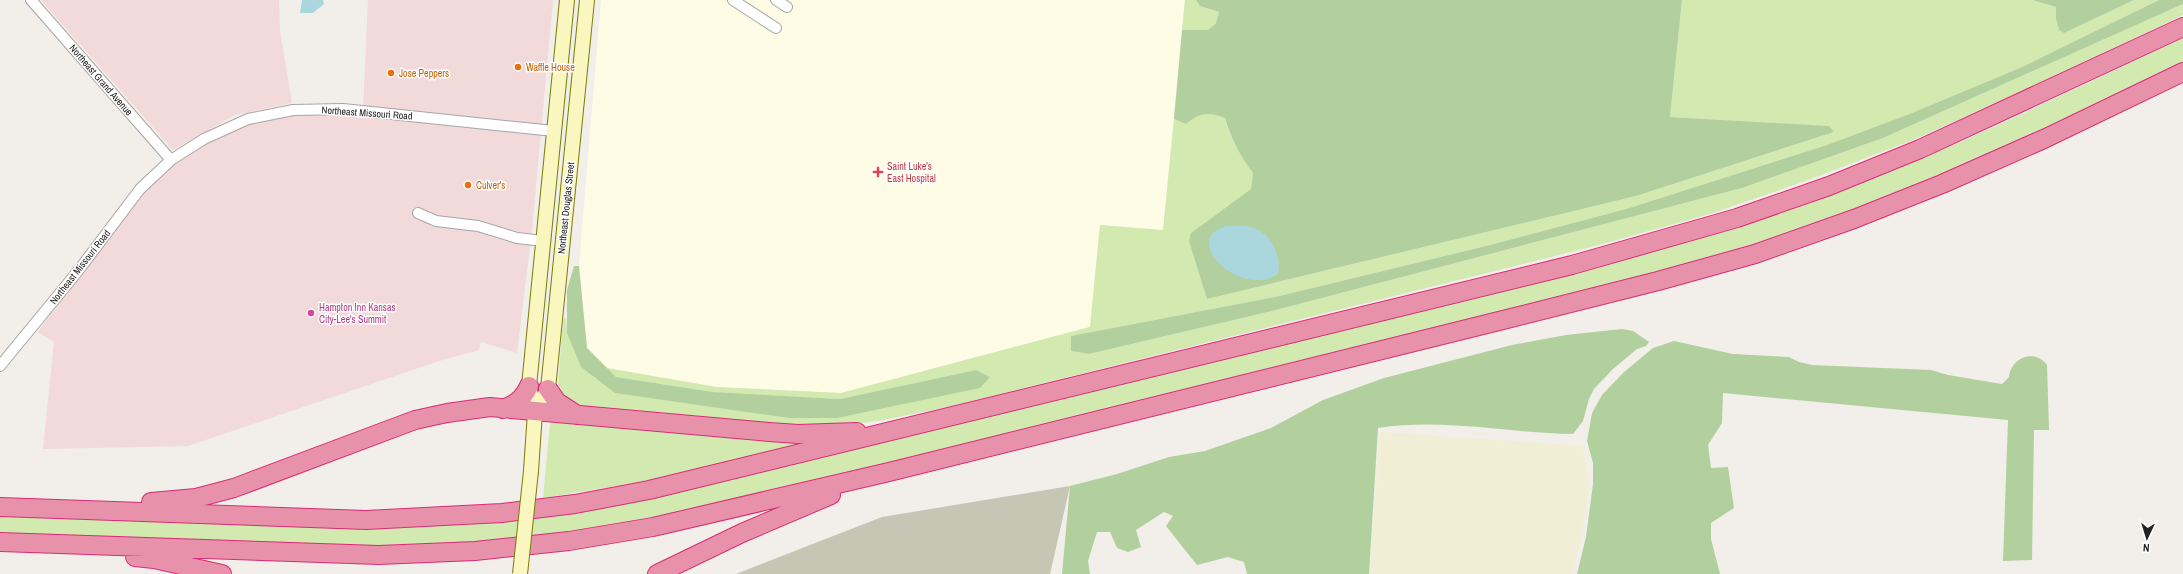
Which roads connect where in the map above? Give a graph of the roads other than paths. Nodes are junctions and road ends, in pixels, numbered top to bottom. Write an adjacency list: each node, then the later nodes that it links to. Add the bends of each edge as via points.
1 (31, 0): 11 (street, Northeast Grand Avenue)
2 (567, 0): 10 (main road, Northeast Douglas Street)
3 (587, 0): 16 (main road, Northeast Douglas Street)
4 (733, 0): 8 (street)
5 (776, 0): 6 (street)
6 (788, 8)
7 (2183, 27): 20 (highway, via 1920,149 1829,186 1737,218 1572,265)
8 (776, 28)
9 (2183, 72): 21 (highway, via 2046,138 1942,184 1755,254 1658,281)
10 (554, 131): 11 (street, Northeast Missouri Road, via 343,109 293,110 246,120 204,139); 13 (main road, Northeast Douglas Street)
11 (171, 160): 14 (street, Northeast Missouri Road, via 140,189 73,277)
12 (418, 213): 13 (street, via 436,221 478,226 509,236)
13 (544, 241): 15 (main road, Northeast Douglas Street)
14 (0, 366)
15 (529, 386): 17 (highway, via 524,397); 18 (main road, Northeast Douglas Street)
16 (548, 389): 18 (main road, Northeast Douglas Street); 19 (highway, via 557,402)
17 (503, 409): 18 (highway); 23 (highway, via 490,407 415,420 292,468 196,498)
18 (535, 412): 19 (highway); 27 (main road, Northeast Douglas Street, bridge)
19 (578, 416): 20 (highway, via 798,434 850,433)
20 (926, 424): 23 (highway, via 649,490 575,504 502,513 366,520)
21 (889, 472): 25 (highway, via 653,527 569,541 475,551 379,555); 28 (highway, via 812,502)
22 (0, 507): 23 (highway)
23 (80, 509)
24 (0, 542): 25 (highway)
25 (32, 543): 26 (highway, via 154,559)
26 (222, 574)
27 (520, 574)
28 (657, 574)

